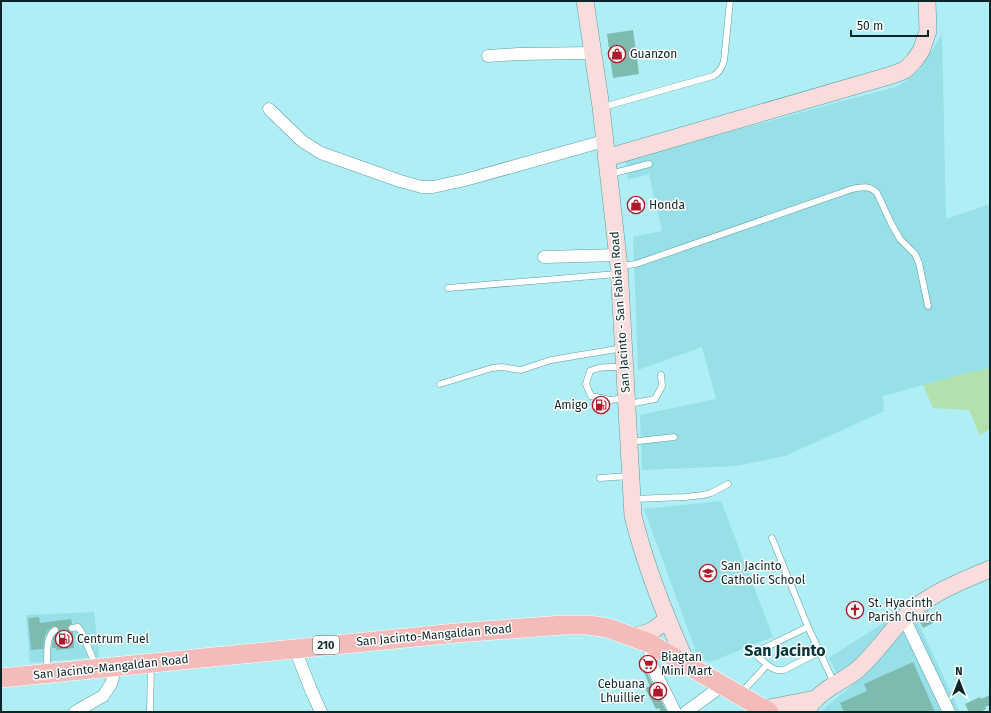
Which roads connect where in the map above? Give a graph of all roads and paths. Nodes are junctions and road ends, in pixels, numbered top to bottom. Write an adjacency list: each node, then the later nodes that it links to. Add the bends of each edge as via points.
1 (585, 1): 4 (street, San Jacinto - San Fabian Road)
2 (730, 1): 6 (lane, via 724,61 718,73 698,81)
3 (927, 1): 10 (street, via 928,31 920,51 905,70)
4 (593, 53): 5 (street); 6 (street, San Jacinto - San Fabian Road)
5 (488, 56)
6 (600, 107): 8 (street, San Jacinto - San Fabian Road)
7 (269, 109): 8 (street, via 302,141 321,153 422,187 465,180)
8 (604, 141): 10 (street, San Jacinto - San Fabian Road)
9 (649, 164): 10 (lane)
10 (607, 166): 12 (street, San Jacinto - San Fabian Road)
11 (544, 257): 12 (street)
12 (618, 265): 13 (lane); 14 (lane, via 636,264 852,189 869,187 877,193 900,239 915,254); 15 (street, San Jacinto - San Fabian Road)
13 (448, 288)
14 (928, 306)
15 (623, 348): 16 (street, San Jacinto - San Fabian Road); 18 (lane, via 551,360 521,370 492,368)
16 (624, 367): 19 (street, San Jacinto - San Fabian Road); 19 (lane, via 606,366 590,371 586,384 591,396 610,400)
17 (661, 375): 19 (lane, via 662,386 655,400)
18 (440, 384)
19 (628, 419): 20 (lane); 21 (street, San Jacinto - San Fabian Road)
20 (674, 437)
21 (630, 476): 22 (lane); 24 (street, San Jacinto - San Fabian Road)
22 (600, 478)
23 (728, 484): 24 (lane, via 703,495)
24 (631, 499): 28 (street, San Jacinto - San Fabian Road, via 638,534)
25 (772, 538): 29 (lane)
26 (990, 569): 27 (street, via 960,581 920,603)
27 (904, 618): 43 (street, via 875,653 857,670); 52 (street)
28 (666, 619): 32 (street); 36 (street, San Jacinto - San Fabian Road)
29 (808, 627): 34 (lane); 37 (lane, via 760,650 758,657)
30 (72, 628): 39 (lane, via 78,627 82,633)
31 (55, 630): 40 (lane, via 48,638)
32 (641, 640): 33 (main road, San Jacinto-Mangaldan Road / 210, via 608,628 588,625 567,629 456,633); 36 (main road, 210); 50 (street)
33 (295, 649): 35 (main road, San Jacinto-Mangaldan Road / 210); 49 (street)
34 (819, 652): 37 (lane, via 784,670 773,670); 43 (lane)
35 (151, 663): 38 (main road, San Jacinto-Mangaldan Road / 210); 48 (lane)
36 (686, 664): 42 (main road, 210)
37 (767, 664): 44 (lane)
38 (116, 666): 39 (main road, San Jacinto-Mangaldan Road / 210); 47 (street, via 111,684 103,696)
39 (96, 668): 40 (main road, San Jacinto-Mangaldan Road / 210)
40 (47, 674): 41 (main road, San Jacinto-Mangaldan Road / 210)
41 (1, 678)
42 (723, 685): 44 (main road, 210); 51 (street)
43 (834, 685): 45 (street)
44 (739, 694): 46 (main road, 210)
45 (810, 706): 46 (street)
46 (766, 711)
47 (74, 712)
48 (150, 712)
49 (321, 712)
50 (675, 712)
51 (686, 712)
52 (949, 712)

